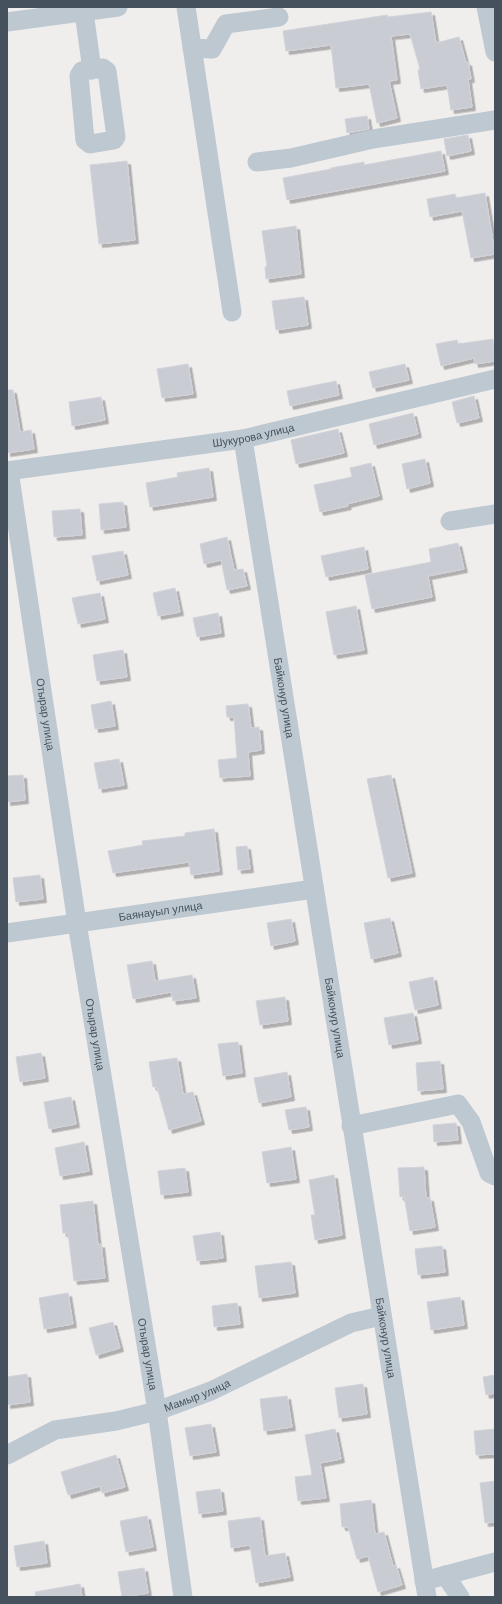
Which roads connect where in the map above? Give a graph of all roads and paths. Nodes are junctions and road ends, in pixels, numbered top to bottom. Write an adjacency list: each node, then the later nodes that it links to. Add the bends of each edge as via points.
1 (118, 7): 4 (street)
2 (186, 7): 7 (street)
3 (486, 7): 8 (street)
4 (84, 12): 6 (street); 9 (street)
5 (279, 17): 7 (street, via 226,24 212,49)
6 (7, 22)
7 (192, 48): 12 (street)
8 (495, 52)
9 (92, 70)
10 (495, 120): 11 (street, via 373,139 291,158)
11 (257, 162)
12 (232, 312)
13 (495, 379): 14 (street, Шукурова улица)
14 (244, 439): 15 (street, Шукурова улица); 18 (street, Байконур улица)
15 (8, 471): 19 (street, Отырар улица)
16 (495, 514): 17 (street)
17 (450, 522)
18 (314, 889): 19 (street, Баянауыл улица); 21 (street, Байконур улица)
19 (77, 923): 20 (street, Баянауыл улица); 24 (street, Отырар улица)
20 (7, 933)
21 (351, 1126): 22 (street, via 458,1104 471,1122 489,1173); 23 (street, Байконур улица)
22 (495, 1176)
23 (381, 1316): 24 (street, Мамыр улица, via 351,1323 211,1391); 28 (street, Байконур улица)
24 (157, 1411): 25 (street, Мамыр улица, via 116,1421 55,1430); 29 (street, Отырар улица)
25 (7, 1454)
26 (495, 1562): 27 (street)
27 (445, 1575): 28 (street); 30 (street)
28 (426, 1589)
29 (183, 1597)
30 (460, 1597)

